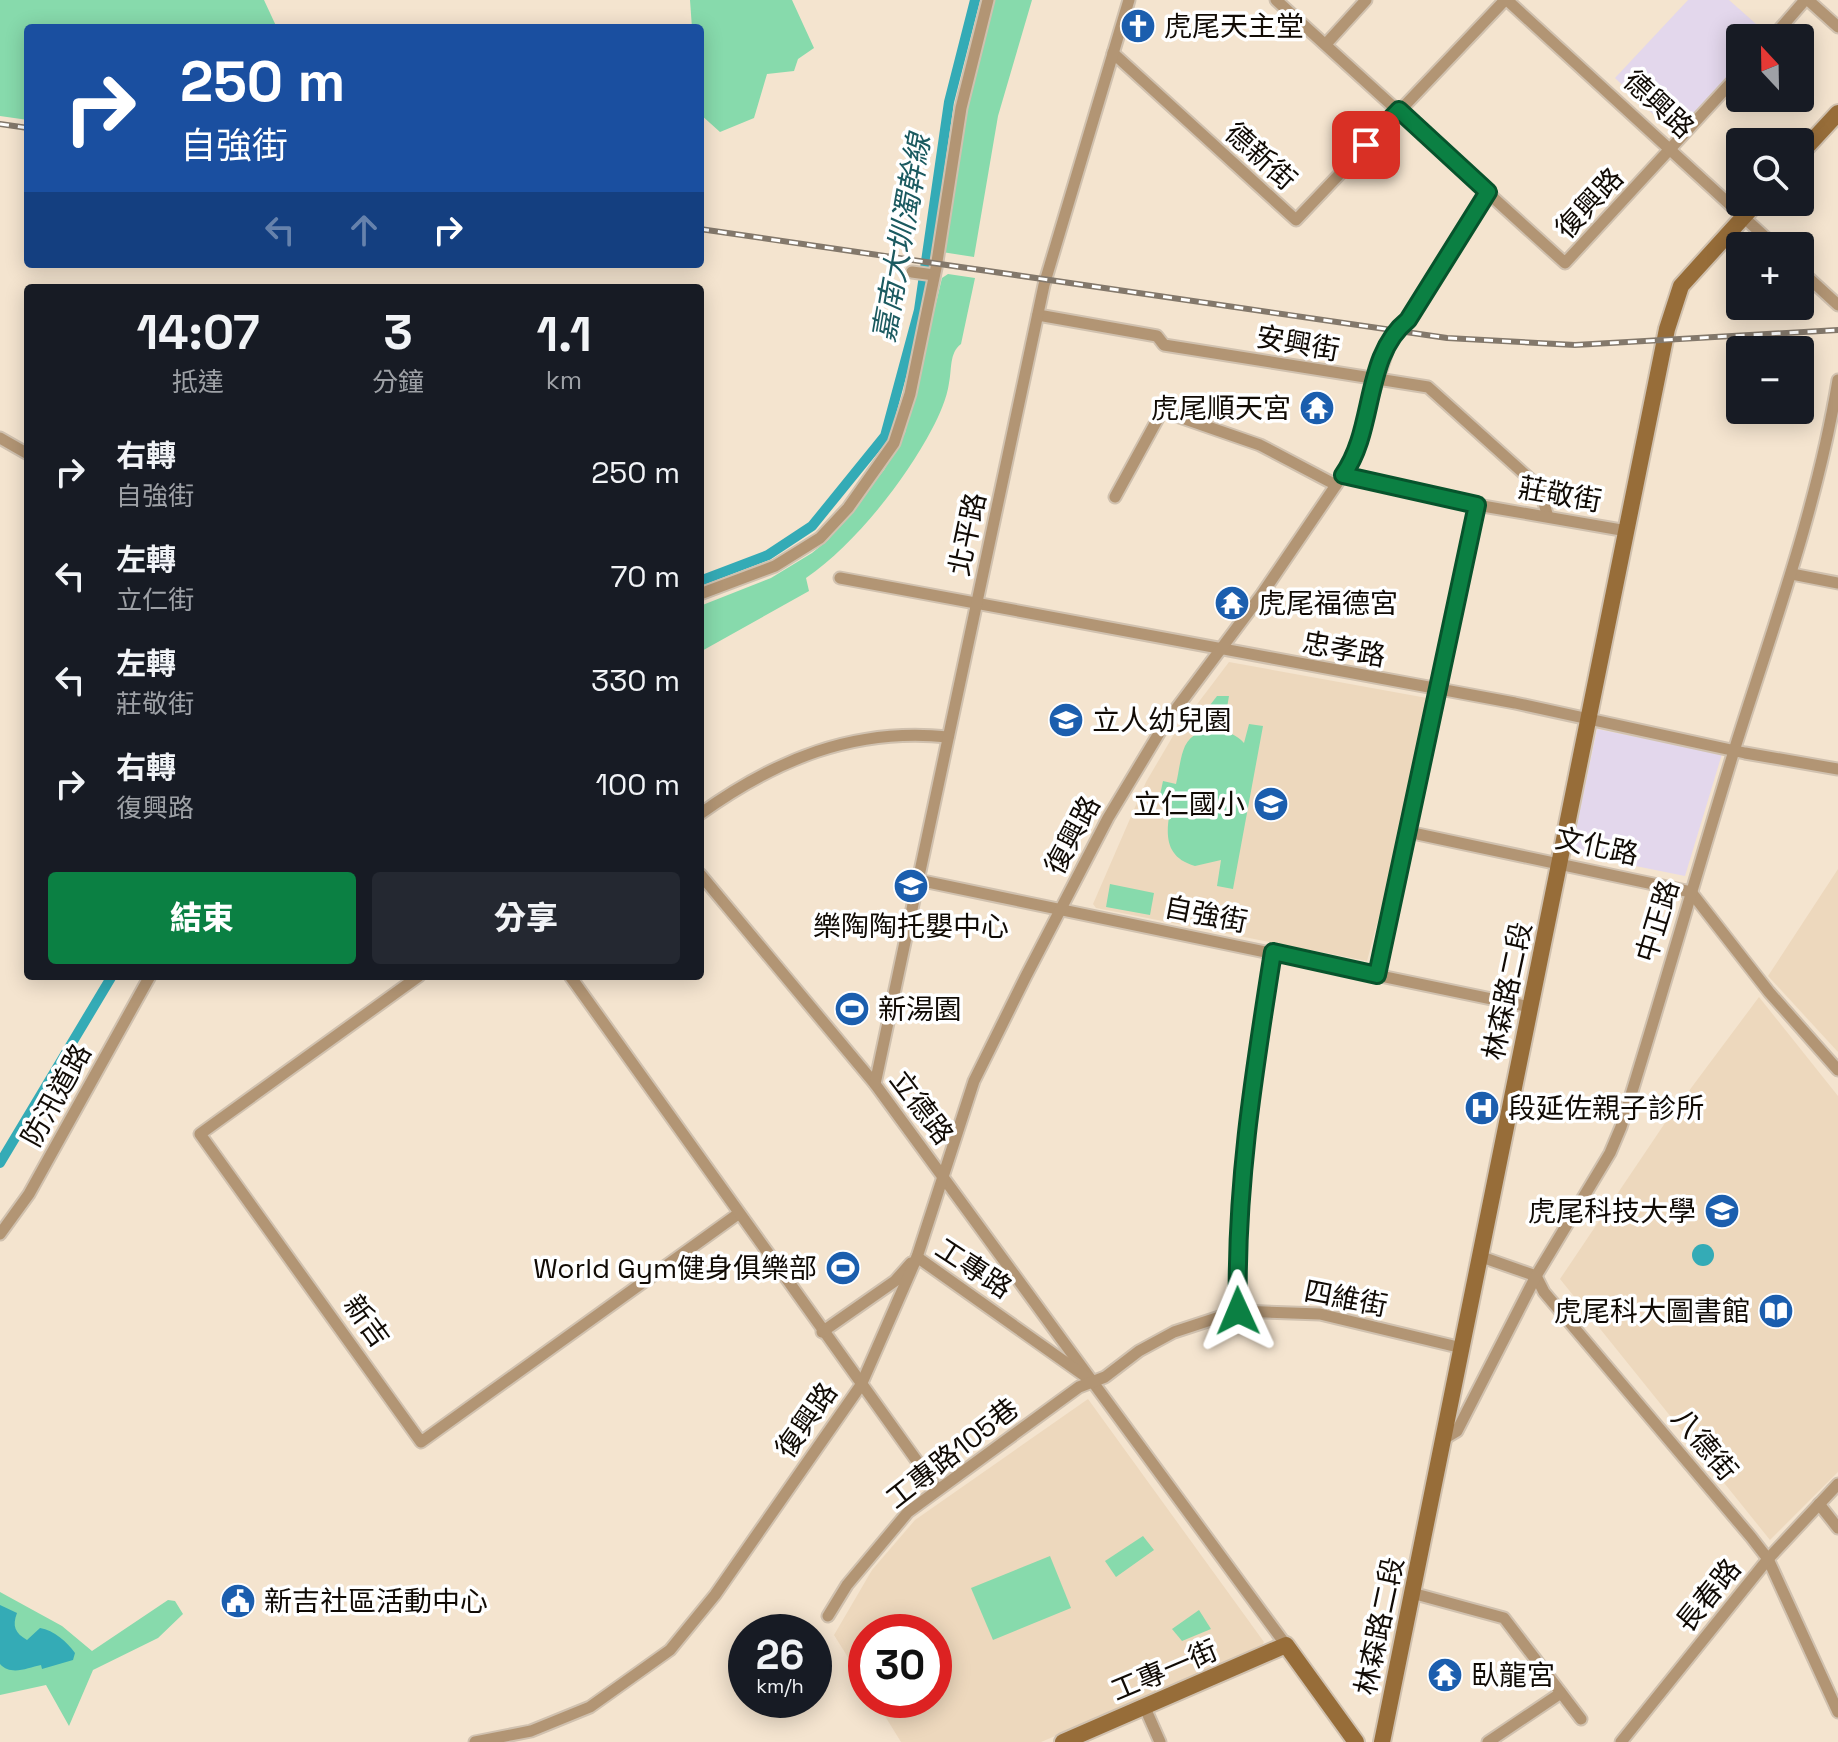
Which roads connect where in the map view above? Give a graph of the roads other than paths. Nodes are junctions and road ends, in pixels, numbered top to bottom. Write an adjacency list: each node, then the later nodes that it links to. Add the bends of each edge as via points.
1 (988, 0): 20 (street, via 961,108)
2 (1129, 0): 10 (street, 北平路)
3 (1276, 0): 9 (street)
4 (1366, 0): 9 (street)
5 (1506, 0): 12 (street, 德新街); 15 (street, 德興路)
6 (1807, 0): 7 (street); 8 (street)
7 (1785, 24)
8 (1838, 27)
9 (1326, 44): 12 (street)
10 (1113, 53): 12 (street, 德新街, via 1296,220); 23 (street, 北平路)
11 (1726, 89): 15 (street, 復興路)
12 (1399, 110): 16 (street)
13 (1838, 113): 14 (main road)
14 (1814, 139)
15 (1672, 149): 16 (street, 復興路, via 1565,263); 17 (street, 德興路)
16 (1488, 192): 24 (street, 復興路, via 1408,320 1393,333)
17 (1744, 217): 18 (street, 德興路); 32 (main road, 林森路二段, via 1681,286 1664,344)
18 (1760, 232)
19 (912, 272): 20 (street)
20 (934, 275): 36 (street, via 910,394 894,443 848,508 799,553)
21 (1814, 283): 22 (street)
22 (1838, 305)
23 (1038, 315): 24 (street, 安興街, via 1157,336 1164,345); 37 (street, 北平路)
24 (1377, 380): 28 (street, 復興路, via 1361,442); 31 (street, 安興街, via 1428,387 1540,488)
25 (1838, 380): 33 (street, 中正路)
26 (0, 438): 27 (street)
27 (24, 452)
28 (1339, 480): 29 (street, 莊敬街, via 1162,411); 30 (street, 莊敬街); 38 (street, 復興路)
29 (1115, 497)
30 (1477, 505): 31 (street, 莊敬街); 39 (street)
31 (1547, 514): 32 (street, 莊敬街)
32 (1627, 531): 40 (main road, 林森路二段)
33 (1792, 574): 35 (street); 42 (street, 中正路)
34 (840, 578): 37 (street, 忠孝路)
35 (1838, 583)
36 (704, 592)
37 (976, 604): 38 (street, 忠孝路); 41 (street, 北平路)
38 (1220, 651): 39 (street, 忠孝路); 50 (street, 復興路, via 1164,725)
39 (1438, 690): 40 (street, 忠孝路); 45 (street)
40 (1589, 719): 42 (street, 忠孝路); 46 (main road, 林森路二段)
41 (948, 737): 44 (street, via 890,734 816,750 768,770); 48 (street, 北平路)
42 (1734, 751): 43 (street, 忠孝路); 49 (street, 中正路)
43 (1838, 769)
44 (704, 811)
45 (1408, 832): 46 (street, 文化路); 52 (street)
46 (1560, 862): 49 (street, 文化路); 56 (main road, 林森路二段)
47 (704, 879): 58 (street, 立德路)
48 (918, 880): 50 (street, 自強街); 58 (street, 北平路)
49 (1691, 892): 57 (street); 64 (street, 中正路, via 1621,1127)
50 (1060, 909): 51 (street, 自強街); 59 (street, 復興路, via 974,1081)
51 (1273, 952): 52 (street, 自強街); 65 (street, via 1246,1122 1238,1213)
52 (1377, 975): 56 (street, 自強街)
53 (148, 980): 61 (street, 防汛道路, via 29,1194)
54 (413, 980): 60 (street, 新吉, via 200,1134 421,1442)
55 (573, 980): 60 (street)
56 (1530, 1007): 62 (main road, 林森路二段)
57 (1838, 1070)
58 (875, 1084): 59 (street, 立德路)
59 (943, 1175): 63 (street, 復興路); 68 (street, 立德路)
60 (738, 1214): 66 (street)
61 (0, 1234)
62 (1479, 1256): 64 (street); 67 (main road, 林森路二段)
63 (917, 1257): 66 (street, 工專路, via 895,1281); 68 (street, 工專路); 69 (street, 復興路)
64 (1536, 1276): 70 (street, 中正路, via 1457,1431); 75 (street, 八德街)
65 (1238, 1311): 67 (street, 四維街, via 1320,1314); 68 (street, 四維街, via 1174,1332)
66 (822, 1332): 69 (street)
67 (1462, 1348): 70 (main road, 林森路二段)
68 (1092, 1381): 72 (street, 工專路105巷); 78 (street, 工專路)
69 (861, 1385): 72 (street); 83 (street, 復興路, via 715,1595 670,1650 590,1707 531,1731)
70 (1442, 1440): 76 (main road, 林森路二段)
71 (1838, 1484): 73 (street, 長春路)
72 (937, 1489): 77 (street, 工專路105巷, via 908,1512 870,1556)
73 (1819, 1504): 74 (street); 75 (street, 長春路)
74 (1838, 1528)
75 (1768, 1559): 81 (street, 八德街); 89 (street, 長春路)
76 (1412, 1593): 79 (street, via 1504,1618); 87 (main road, 林森路二段)
77 (829, 1614)
78 (1286, 1645): 80 (main road, 工專一街); 86 (main road, 工專路)
79 (1561, 1693): 82 (street); 88 (street)
80 (1145, 1708): 84 (main road, 工專一街); 85 (street)
81 (1838, 1712)
82 (1581, 1719)
83 (475, 1742)
84 (1063, 1742)
85 (1160, 1742)
86 (1356, 1742)
87 (1382, 1742)
88 (1488, 1742)
89 (1621, 1742)

